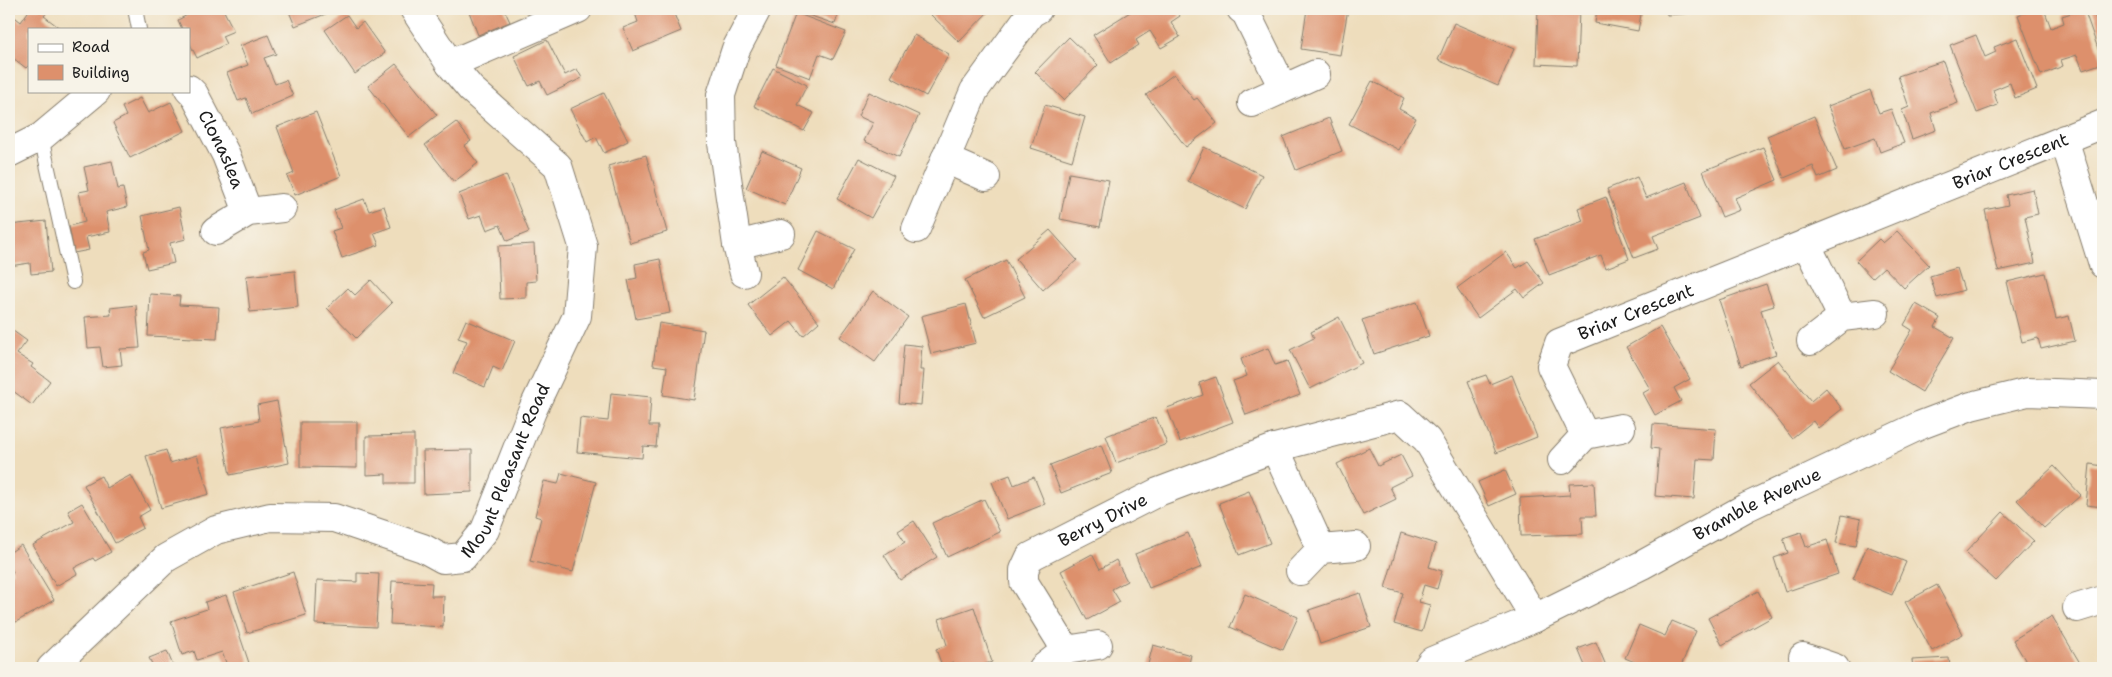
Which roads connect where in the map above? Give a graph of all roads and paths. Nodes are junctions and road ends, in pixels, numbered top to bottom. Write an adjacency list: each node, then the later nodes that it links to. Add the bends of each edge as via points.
1 (135, 9): 7 (lane)
2 (414, 9): 8 (street, Mount Pleasant Road)
3 (578, 9): 8 (street)
4 (757, 9): 26 (street, via 736,49 721,95 722,142)
5 (1038, 9): 18 (street, via 1031,13 974,91)
6 (1247, 10): 10 (street)
7 (139, 28)
8 (450, 64): 47 (street, Mount Pleasant Road, via 471,89 558,166 583,246 577,316 532,411 486,530 463,557 443,559 423,548 334,518 270,518 216,530 166,558)
9 (1316, 74): 10 (street)
10 (1284, 88): 13 (street)
11 (190, 90): 21 (street, Clonaslea, via 226,155)
12 (95, 92): 15 (street)
13 (1252, 103)
14 (2103, 124): 16 (street, Briar Crescent)
15 (42, 137): 17 (street); 29 (lane)
16 (2064, 139): 25 (street, Briar Crescent); 27 (street)
17 (9, 152)
18 (945, 160): 19 (street); 22 (street)
19 (986, 177)
20 (282, 208): 21 (street)
21 (248, 212): 23 (street)
22 (916, 229)
23 (216, 231)
24 (781, 234): 26 (street)
25 (1806, 243): 31 (street); 35 (street, Briar Crescent, via 1559,343 1551,366)
26 (737, 245): 28 (street)
27 (2103, 264)
28 (744, 273)
29 (73, 282)
30 (1875, 314): 31 (street)
31 (1842, 317): 32 (street)
32 (1811, 341)
33 (2103, 395): 43 (street, Bramble Avenue, via 2028,392 1971,406 1921,425 1747,507 1642,565)
34 (1621, 428): 35 (street)
35 (1585, 436): 37 (street)
36 (1275, 448): 39 (street); 43 (street, Berry Drive, via 1400,415 1427,440); 45 (street, Berry Drive, via 1158,492 1030,557 1024,570 1024,582)
37 (1562, 460)
38 (1356, 546): 39 (street)
39 (1321, 549): 40 (street)
40 (1300, 571)
41 (2103, 600): 42 (street)
42 (2078, 608)
43 (1535, 618): 49 (street, Bramble Avenue, via 1432,661)
44 (1098, 645): 45 (street)
45 (1066, 650): 48 (street)
46 (1803, 657): 50 (street)
47 (51, 668)
48 (1043, 668)
49 (1427, 668)
50 (1835, 668)

